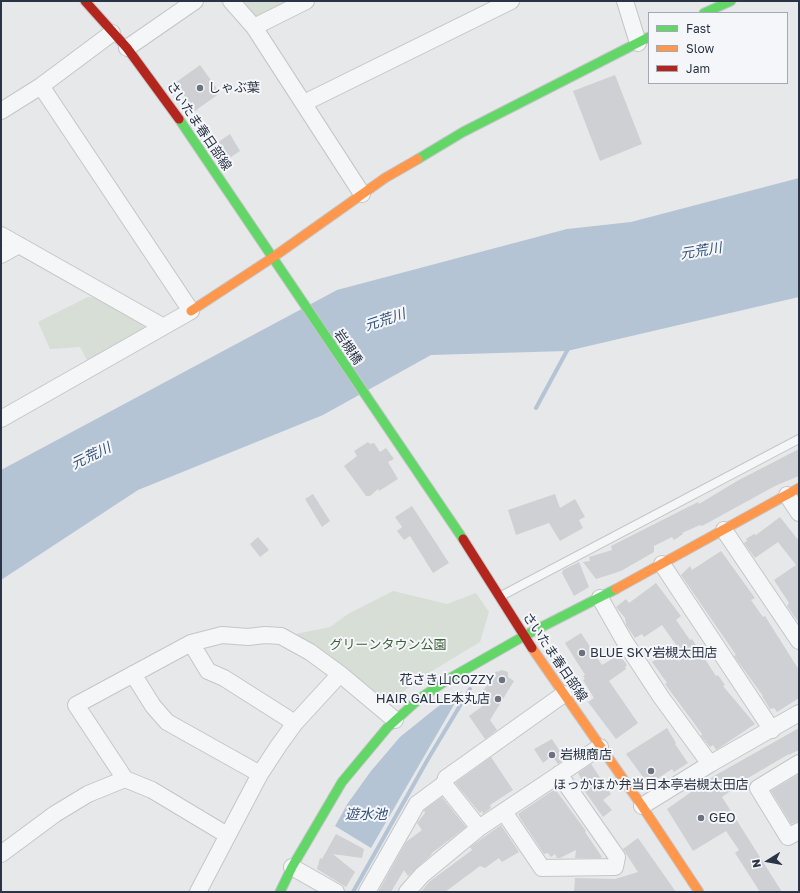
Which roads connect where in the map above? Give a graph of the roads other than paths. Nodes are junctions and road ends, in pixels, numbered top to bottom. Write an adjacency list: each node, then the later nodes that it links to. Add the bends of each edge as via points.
1 (85, 1): 10 (street, さいたま春日部線)
2 (195, 1): 12 (street)
3 (231, 1): 9 (street)
4 (306, 1): 9 (street)
5 (511, 1): 14 (street)
6 (625, 1): 11 (street)
7 (731, 1): 8 (street)
8 (706, 12)
9 (254, 27): 14 (street)
10 (112, 33): 12 (street, さいたま春日部線); 13 (street)
11 (644, 40): 16 (street, via 463,132)
12 (127, 48): 20 (street, さいたま春日部線, via 165,98)
13 (41, 86): 15 (street); 22 (street)
14 (304, 104): 16 (street)
15 (1, 111)
16 (362, 194): 20 (street)
17 (1, 235): 18 (street)
18 (19, 246): 19 (street); 23 (street)
19 (1, 255)
20 (272, 258): 21 (street, さいたま春日部線); 22 (street)
21 (283, 273): 25 (street, 岩槻橋)
22 (191, 311): 23 (street)
23 (162, 326): 24 (street)
24 (1, 419)
25 (392, 435): 31 (street, さいたま春日部線)
26 (799, 439): 31 (lane)
27 (793, 492): 28 (street); 29 (street)
28 (799, 513)
29 (724, 530): 30 (street); 34 (street)
30 (662, 564): 32 (street); 42 (street)
31 (500, 596): 33 (street, さいたま春日部線)
32 (600, 598): 33 (street); 45 (street, via 661,698)
33 (524, 636): 38 (street, さいたま春日部線); 40 (street, via 447,680)
34 (799, 641)
35 (191, 642): 36 (street); 37 (street, via 222,636 281,636 310,652); 41 (street, via 208,671)
36 (133, 674): 46 (street, via 153,706 167,722); 48 (street, via 76,705)
37 (340, 674): 40 (street); 41 (street)
38 (564, 694): 43 (street, さいたま春日部線); 49 (street, via 446,778)
39 (799, 713): 42 (street)
40 (395, 720): 56 (street, via 342,782)
41 (295, 723): 46 (street)
42 (772, 730): 45 (street)
43 (600, 747): 47 (street); 50 (street, さいたま春日部線)
44 (799, 763): 53 (street, via 758,788 788,837)
45 (710, 764): 50 (street)
46 (260, 774): 54 (street)
47 (559, 774): 51 (street); 51 (street, via 617,856 615,867 542,868)
48 (125, 779): 54 (street, via 152,790); 55 (street, via 88,794 68,806)
49 (444, 784): 52 (street); 60 (street, via 417,804)
50 (642, 806): 62 (street, さいたま春日部線)
51 (504, 812): 52 (street)
52 (479, 828): 61 (street, via 422,875)
53 (799, 831)
54 (227, 835): 57 (street)
55 (1, 854)
56 (292, 867): 58 (street); 59 (street)
57 (198, 892)
58 (280, 892)
59 (336, 892)
60 (367, 892)
61 (407, 892)
62 (699, 892)

